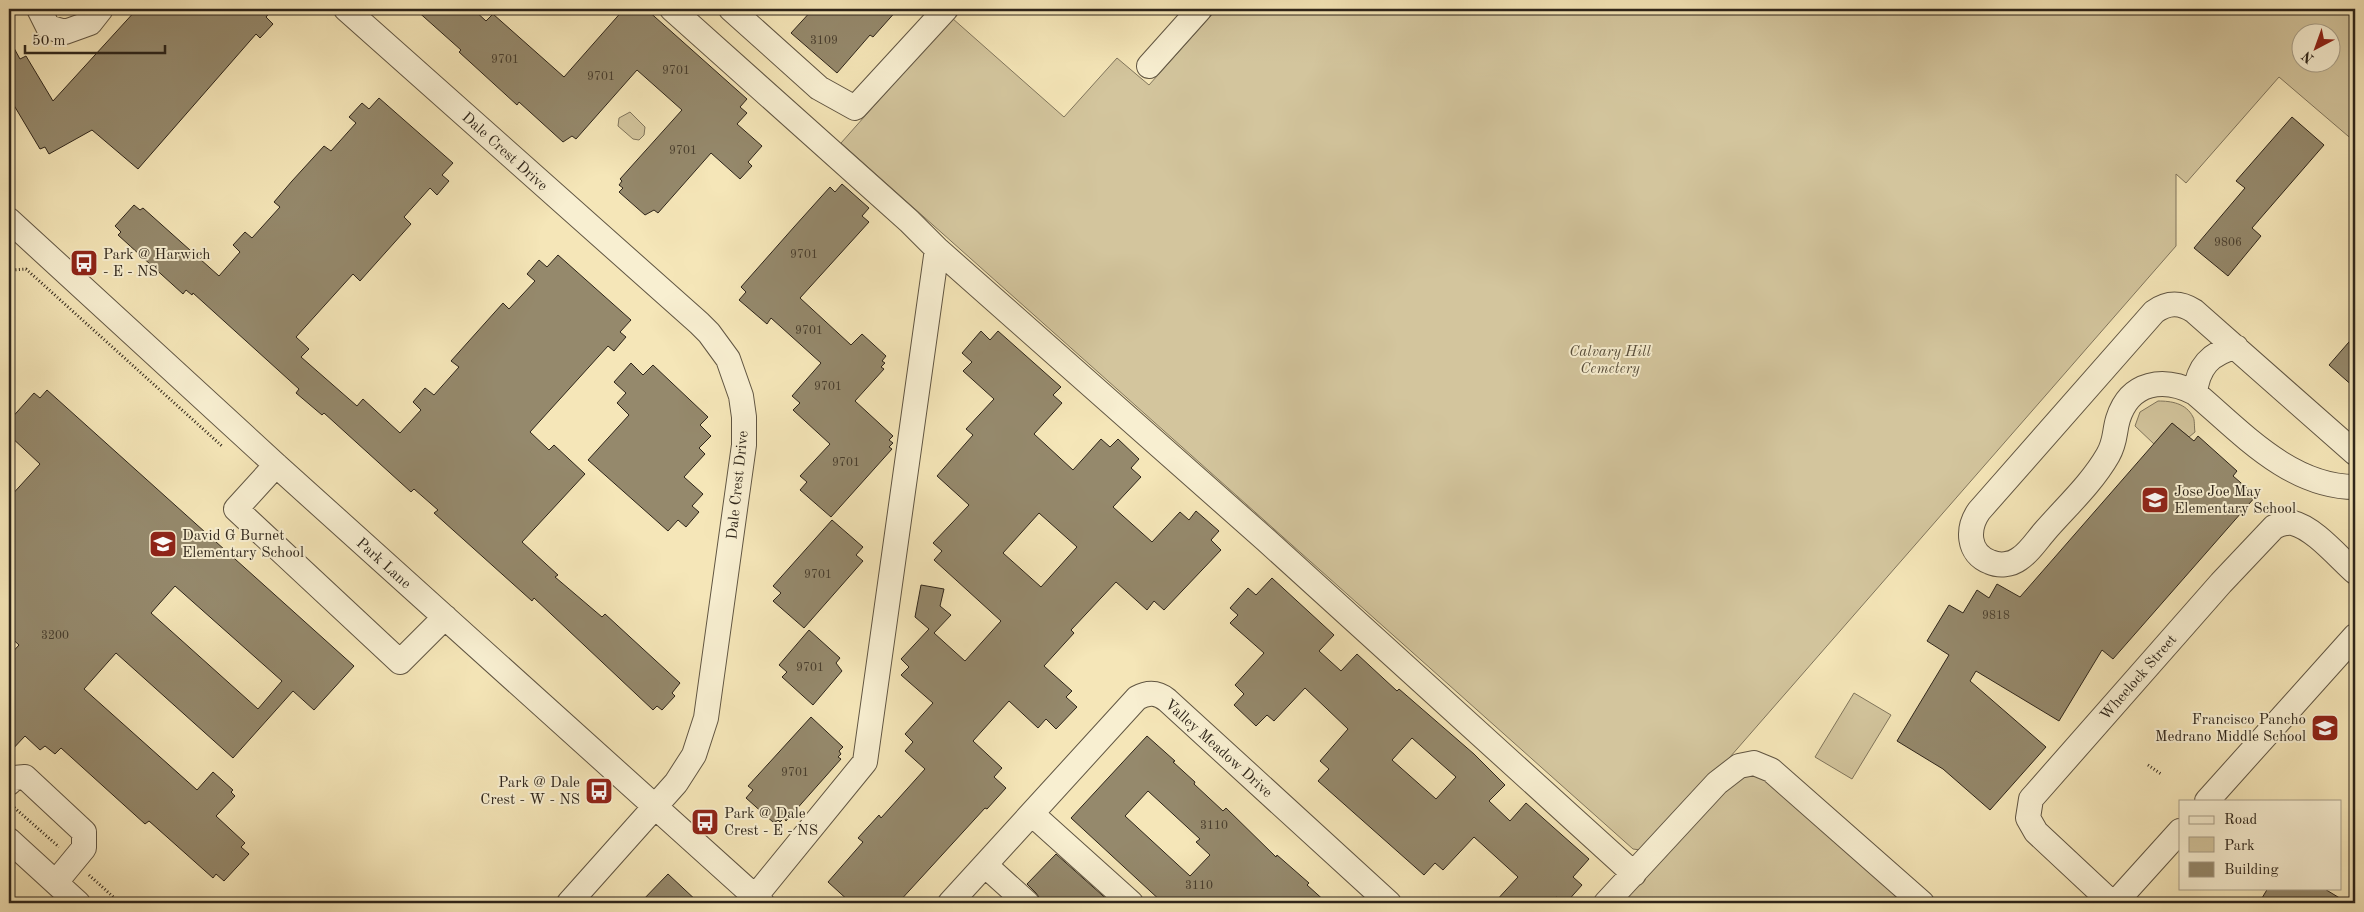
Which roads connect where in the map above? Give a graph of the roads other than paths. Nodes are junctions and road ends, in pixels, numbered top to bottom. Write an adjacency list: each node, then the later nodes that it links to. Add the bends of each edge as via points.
1 (39, 9): 2 (street, via 48,27 65,32 90,22)
2 (101, 9)
3 (346, 9): 21 (street, Dale Crest Drive, via 699,323 719,346 736,377 744,417 744,445 706,718 694,755)
4 (672, 9): 10 (street)
5 (731, 9): 6 (street, via 819,88 855,108)
6 (946, 9)
7 (1200, 9): 8 (street)
8 (1149, 66)
9 (13, 233): 14 (street, Park Lane)
10 (937, 249): 26 (street, via 1266,540); 28 (street, via 865,762)
11 (2236, 347): 12 (street, via 2222,350 2206,362 2196,380); 12 (street, via 2187,306 2170,304 2154,312 1979,511 1970,529 1974,549 1990,562 2000,564 2010,563 2023,555 2108,455 2116,437 2117,420 2134,393 2164,383 2180,385); 13 (street)
12 (2195, 393): 15 (street, via 2283,465 2303,477)
13 (2355, 453)
14 (276, 465): 17 (street, Park Lane); 17 (street, via 236,509 400,662)
15 (2355, 487)
16 (2355, 572): 37 (street, Wheelock Street, via 2311,532 2293,523 2274,527 2031,799 2028,818 2036,832)
17 (445, 617): 21 (street, Park Lane)
18 (2355, 636): 20 (street)
19 (9, 783): 27 (street, via 14,778 25,777 84,832 84,848)
20 (2208, 800)
21 (655, 807): 28 (street, Park Lane); 30 (street, Dale Crest Drive)
22 (1032, 814): 25 (street, Valley Meadow Drive); 33 (street); 34 (street, Valley Meadow Drive, via 1137,698 1156,694 1174,706)
23 (2179, 832): 37 (street)
24 (9, 840): 27 (street)
25 (985, 865): 31 (street, Valley Meadow Drive); 32 (street)
26 (1634, 874): 35 (street); 36 (street, via 1717,784 1739,766 1754,763 1771,770)
27 (56, 882): 29 (street)
28 (755, 901)
29 (78, 903)
30 (569, 903)
31 (950, 903)
32 (1027, 903)
33 (1130, 903)
34 (1389, 903)
35 (1606, 903)
36 (1922, 903)
37 (2114, 903)

